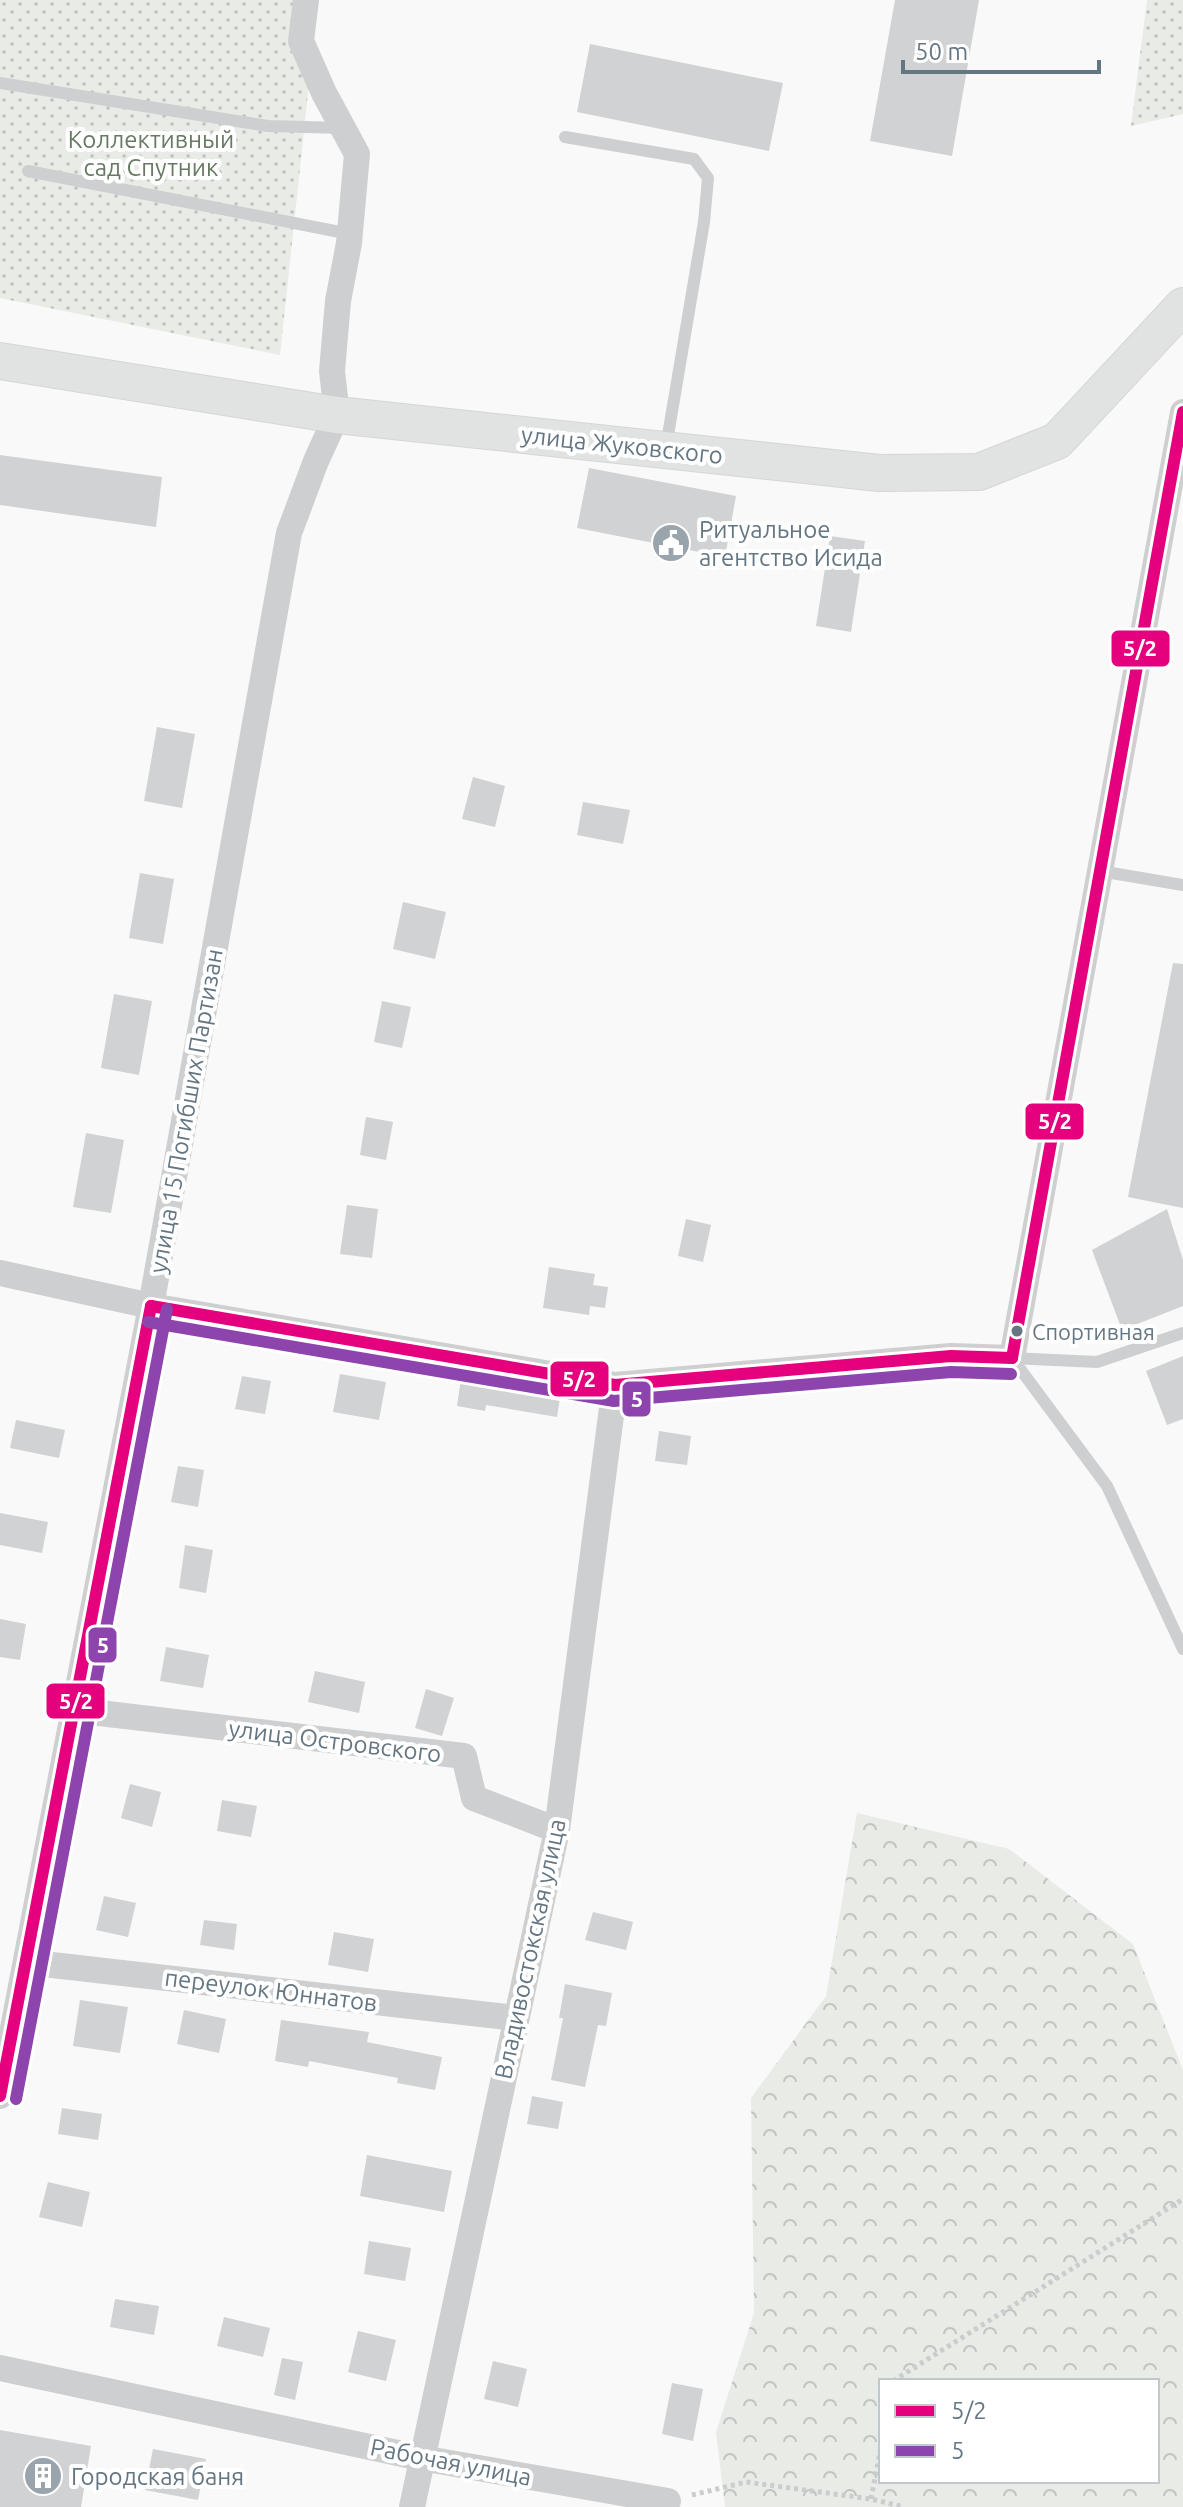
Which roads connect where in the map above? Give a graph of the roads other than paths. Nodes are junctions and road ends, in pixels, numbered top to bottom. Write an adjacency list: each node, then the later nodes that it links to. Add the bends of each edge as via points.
1 (306, 0): 3 (street, via 301,41)
2 (0, 83): 3 (lane, via 268,126)
3 (343, 128): 6 (street, via 357,154)
4 (565, 137): 11 (lane, via 694,159 708,178)
5 (28, 171): 6 (lane)
6 (350, 234): 10 (street, via 332,371)
7 (1183, 306): 11 (street, улица Жуковского, via 1057,441 979,472 879,473)
8 (0, 361): 10 (street, улица Жуковского)
9 (1183, 412): 12 (street)
10 (337, 415): 11 (street, улица Жуковского); 15 (street, улица 15 Погибших Партизан, via 289,533)
11 (665, 450)
12 (1100, 871): 13 (lane); 17 (street)
13 (1183, 885)
14 (0, 1273): 15 (street)
15 (151, 1306): 18 (street); 20 (street, улица 15 Погибших Партизан)
16 (1183, 1333): 17 (lane, via 1097,1362)
17 (1012, 1358): 18 (street, via 951,1356); 19 (lane, via 1107,1486)
18 (615, 1385): 21 (street, Владивостокская улица)
19 (1183, 1649)
20 (74, 1710): 21 (street, улица Островского, via 464,1756 474,1798); 22 (street, улица 15 Погибших Партизан)
21 (557, 1830): 23 (street, Владивостокская улица)
22 (26, 1962): 23 (street, переулок Юннатов); 24 (street, улица 15 Погибших Партизан)
23 (516, 2018): 26 (street, Владивостокская улица)
24 (0, 2096)
25 (0, 2368): 26 (street, Рабочая улица)
26 (421, 2458): 27 (street, Рабочая улица); 28 (street, Владивостокская улица)
27 (668, 2501)
28 (412, 2507)

